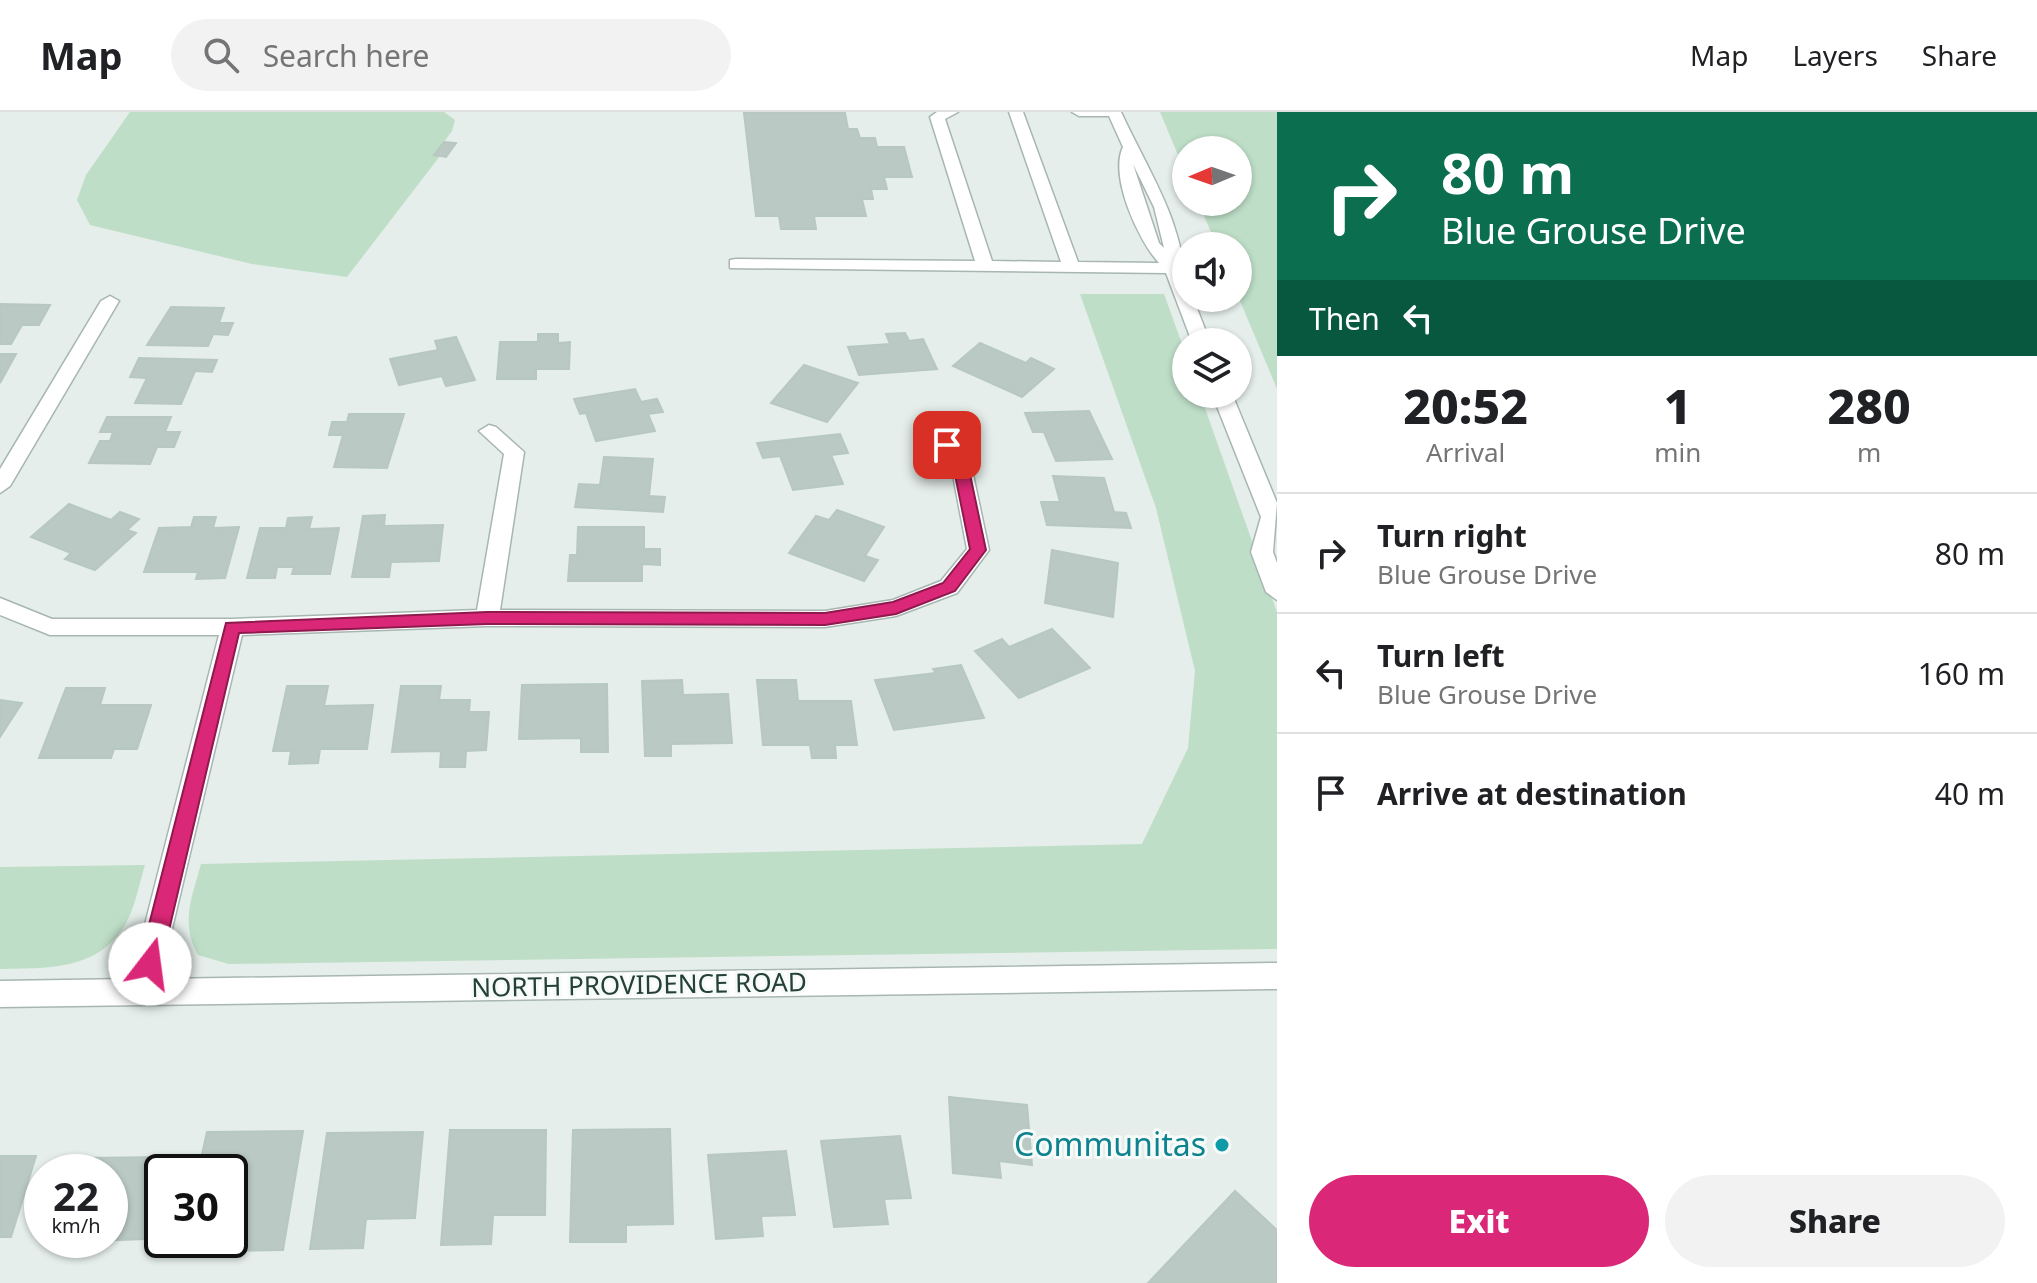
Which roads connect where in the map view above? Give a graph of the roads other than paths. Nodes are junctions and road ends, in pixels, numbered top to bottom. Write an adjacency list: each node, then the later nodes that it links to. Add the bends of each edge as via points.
1 (951, 112): 6 (street, via 937,117)
2 (1016, 112): 7 (street)
3 (1079, 112): 4 (street)
4 (1114, 112): 8 (street, via 1129,150 1124,167 1151,244)
5 (736, 264): 6 (street)
6 (985, 266): 7 (street)
7 (1071, 267): 9 (street)
8 (1172, 267)
9 (1172, 268)
10 (110, 301): 14 (street)
11 (1228, 408): 15 (street)
12 (934, 425): 18 (street, via 961,465 978,550 949,587 896,608 825,619)
13 (489, 431): 18 (street, via 514,452)
14 (0, 486)
15 (1274, 525): 16 (street, via 1262,552)
16 (1277, 592)
17 (0, 606): 19 (street, via 50,627)
18 (487, 618): 19 (street)
19 (232, 627): 21 (street)
20 (1277, 976): 21 (street, NORTH PROVIDENCE ROAD)
21 (142, 992): 22 (street, NORTH PROVIDENCE ROAD)
22 (0, 994)

